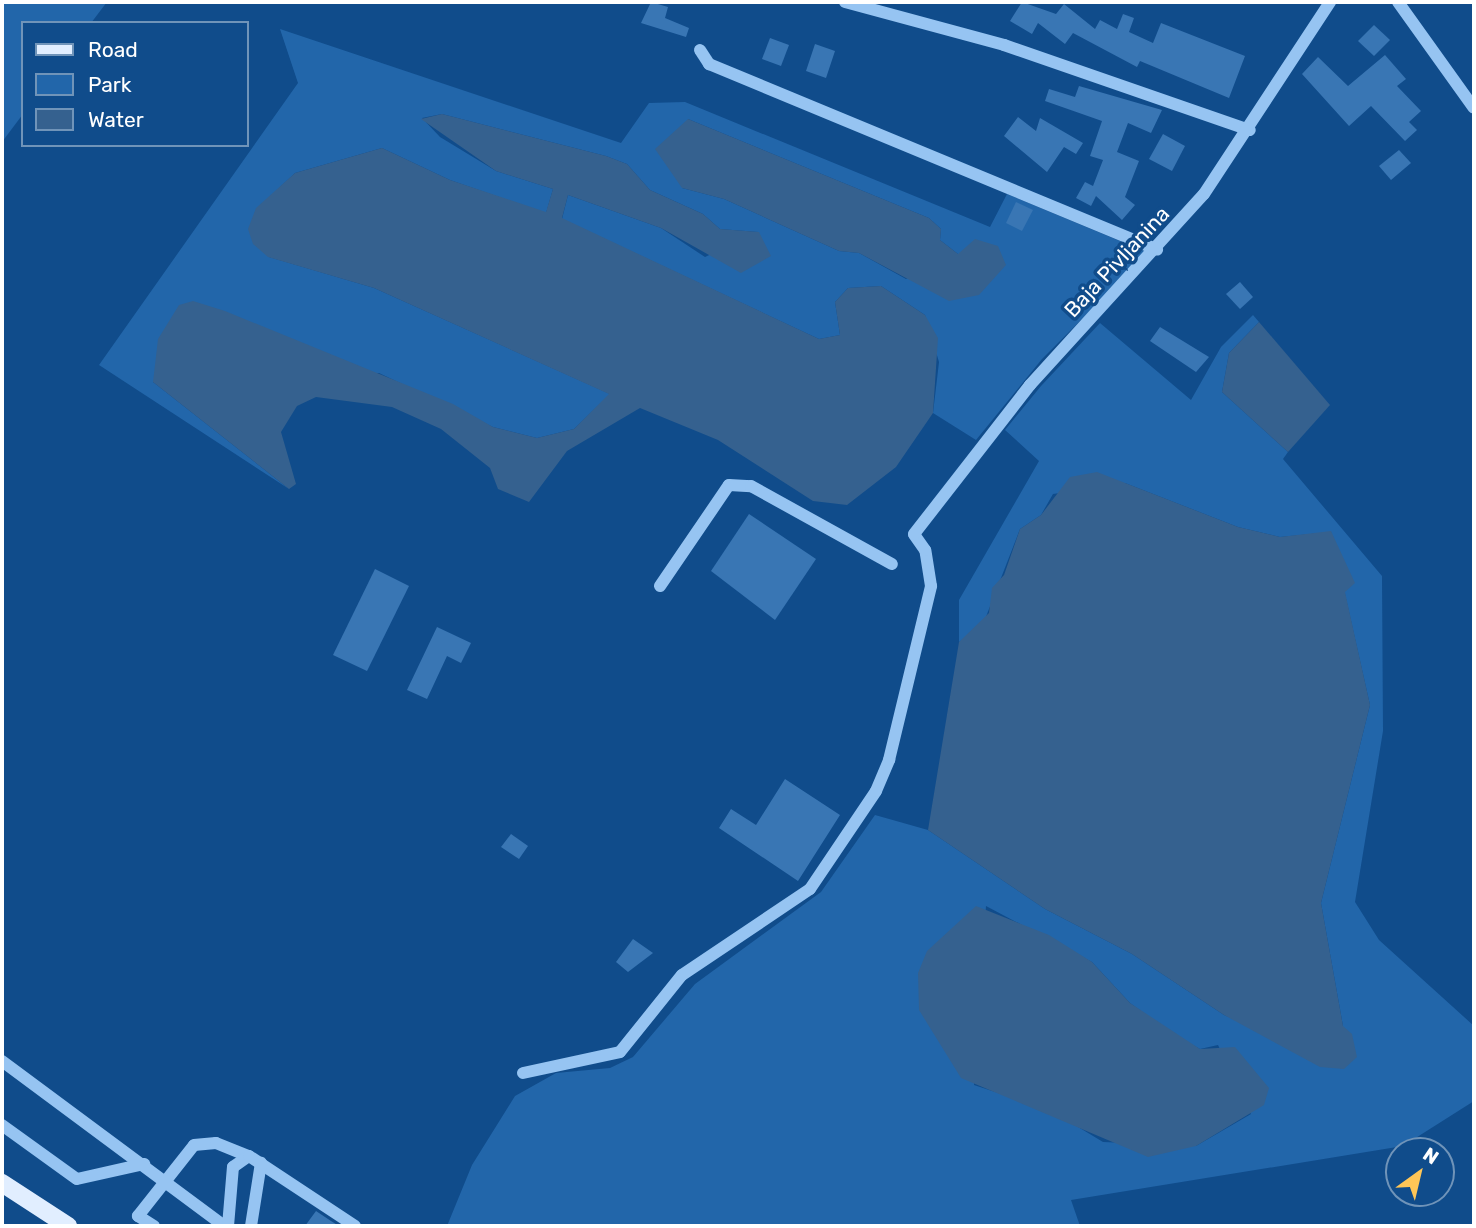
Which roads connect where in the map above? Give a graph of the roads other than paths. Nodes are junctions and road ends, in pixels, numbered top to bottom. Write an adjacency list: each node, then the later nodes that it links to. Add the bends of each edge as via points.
1 (845, 2): 6 (street, via 1004,46)
2 (1330, 2): 6 (street, Baja Pivljanina)
3 (1398, 2): 5 (street)
4 (700, 50): 7 (street, via 719,68)
5 (1474, 108)
6 (1250, 130): 7 (street, Baja Pivljanina)
7 (1157, 250): 11 (street, Baja Pivljanina, via 1030,384 914,534 925,550 932,586 889,760 876,791 817,879 798,901 682,975 620,1052)
8 (892, 565): 9 (street, via 751,486 729,485)
9 (660, 586)
10 (2, 1061): 15 (street)
11 (523, 1073)
12 (2, 1125): 15 (street, via 77,1179)
13 (249, 1156): 14 (street); 16 (street, via 216,1143 194,1145); 20 (street, via 233,1167)
14 (261, 1163): 21 (street); 22 (street)
15 (144, 1164): 16 (street)
16 (164, 1178): 19 (street, via 138,1216); 20 (street)
17 (2, 1183): 18 (main road)
18 (68, 1226)
19 (154, 1226)
20 (226, 1226)
21 (251, 1226)
22 (355, 1226)

